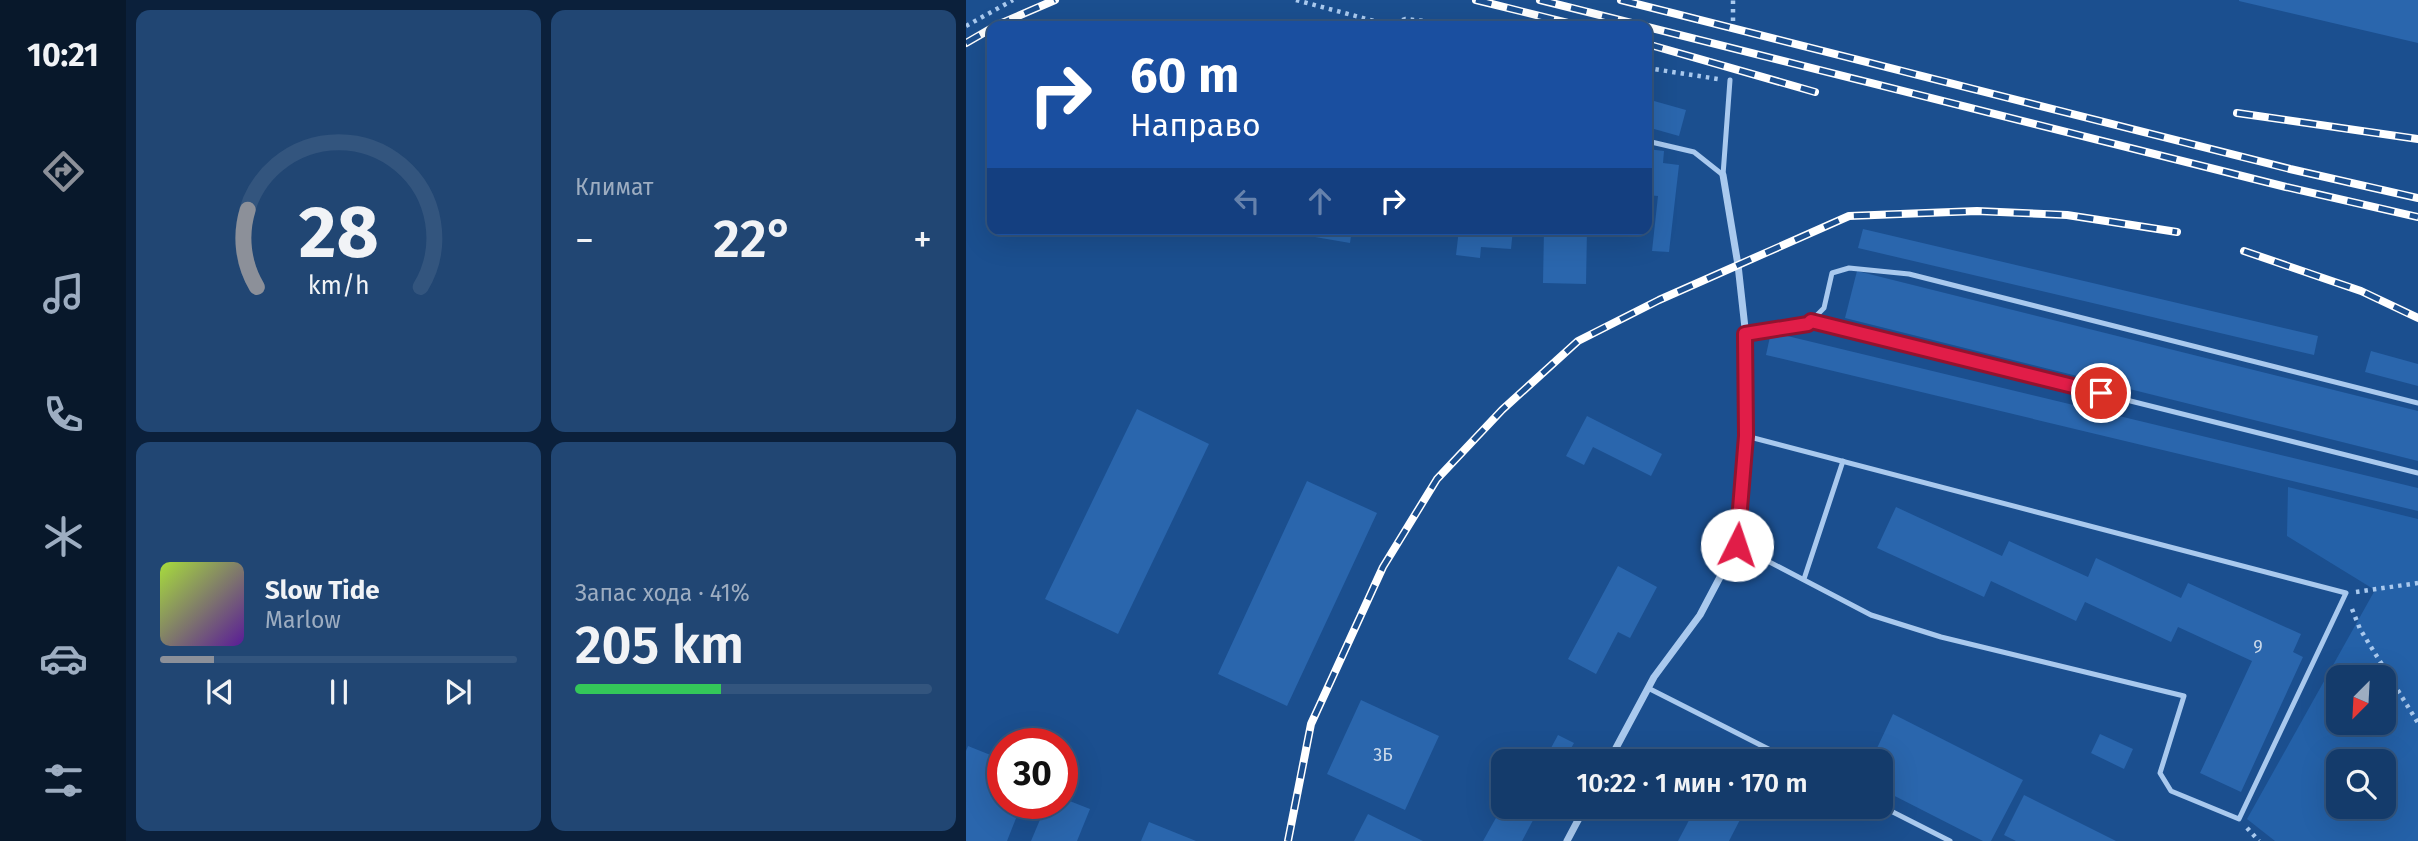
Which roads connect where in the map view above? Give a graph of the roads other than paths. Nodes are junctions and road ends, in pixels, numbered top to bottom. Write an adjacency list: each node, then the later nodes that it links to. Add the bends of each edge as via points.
1 (1730, 80): 3 (lane)
2 (1652, 142): 3 (lane, via 1694,152)
3 (1723, 175): 5 (street)
4 (1811, 321): 5 (lane); 6 (lane, via 1824,307 1832,273 1849,268 1909,274); 9 (lane)
5 (1745, 334): 7 (street)
6 (2418, 403)
7 (1746, 436): 8 (lane); 10 (street)
8 (1843, 461): 11 (lane); 11 (lane, via 2346,593 2239,819 2171,791 2160,773 2184,696 1941,637 1871,615)
9 (2418, 473)
10 (1737, 545): 11 (lane); 12 (street, via 1700,615)
11 (1804, 579)
12 (1648, 688): 13 (street); 14 (lane)
13 (1615, 749)
14 (1768, 749)
15 (1893, 812): 18 (lane)
16 (1579, 819): 17 (street)
17 (1567, 841)
18 (1950, 841)

